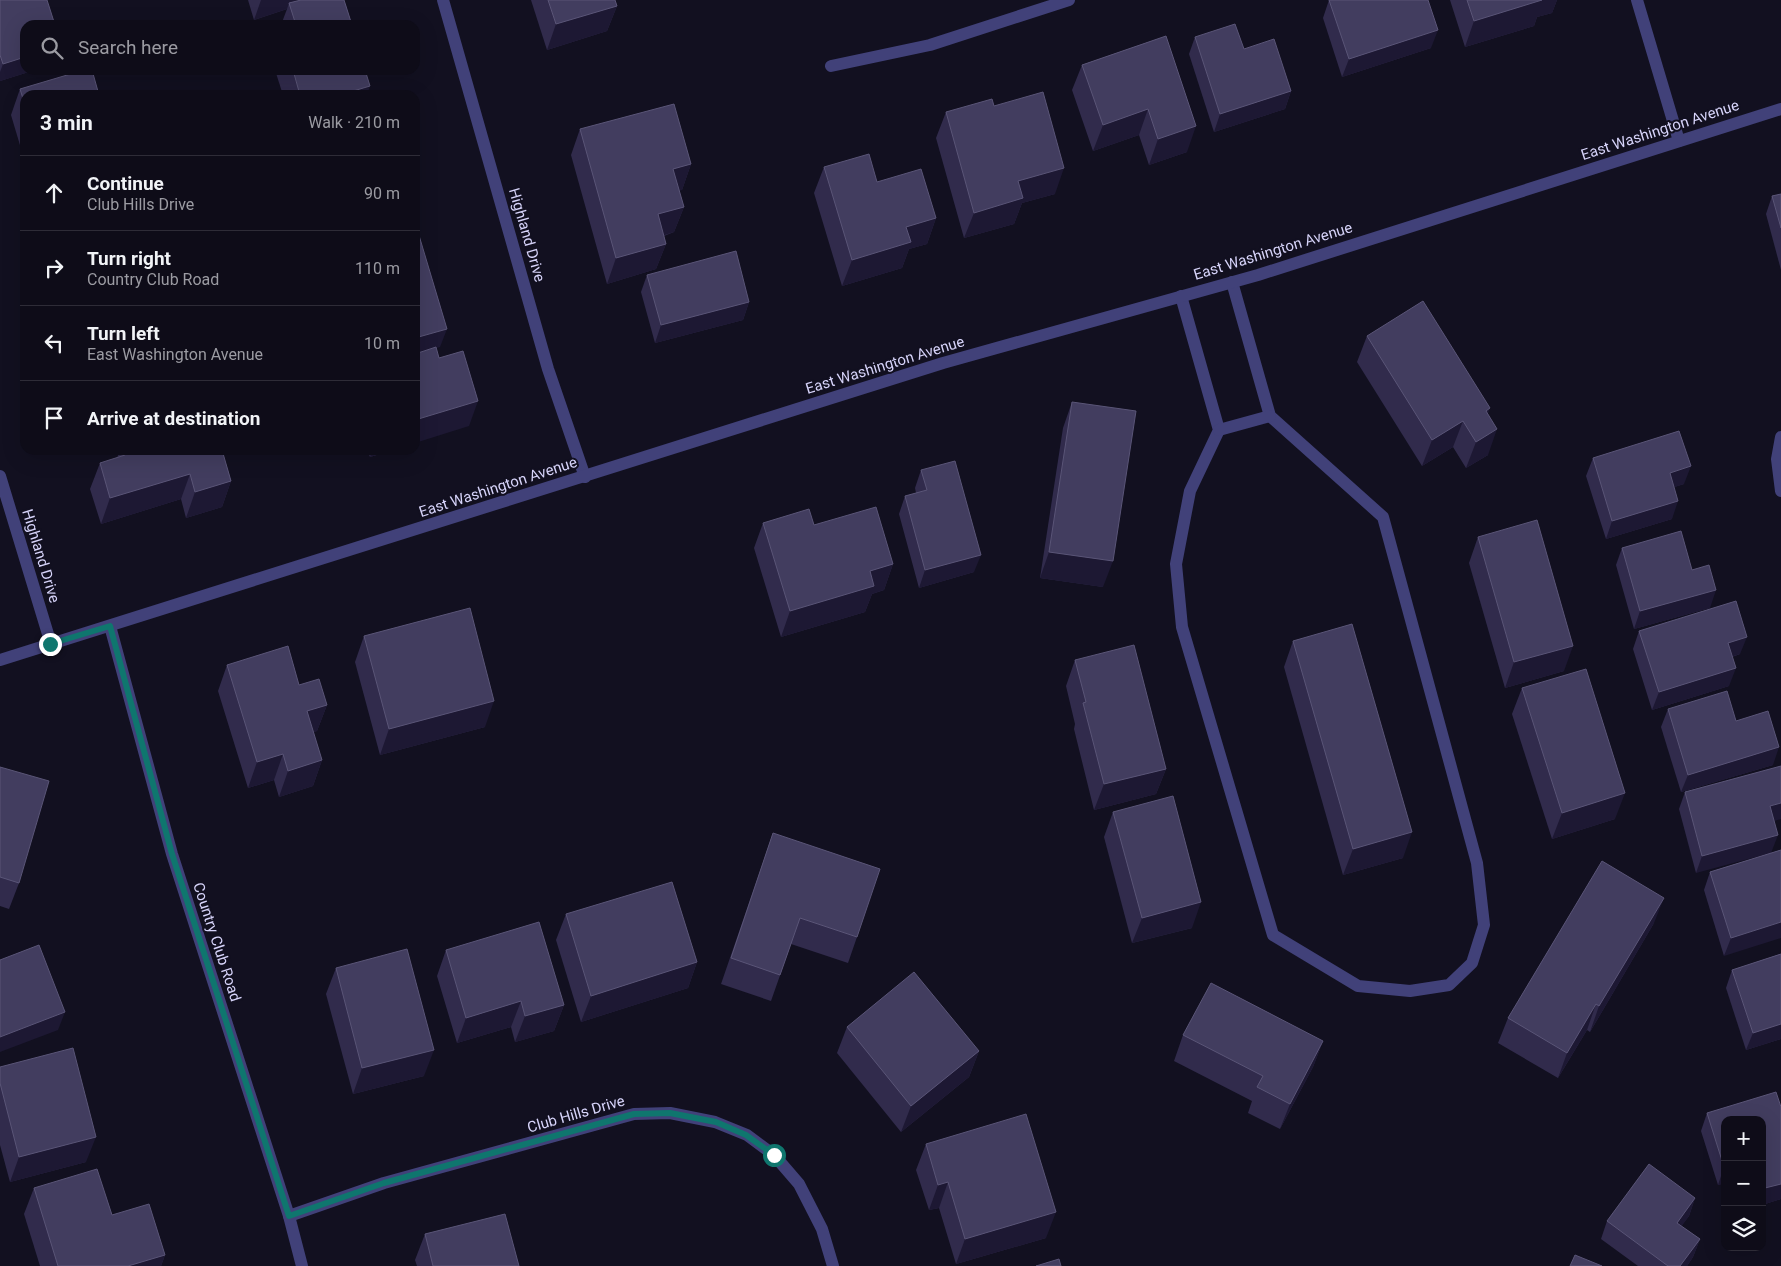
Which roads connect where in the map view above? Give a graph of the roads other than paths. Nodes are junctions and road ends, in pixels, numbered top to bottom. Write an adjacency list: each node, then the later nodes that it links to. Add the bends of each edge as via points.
1 (443, 0): 13 (street, Highland Drive, via 548,369)
2 (1069, 0): 4 (street, via 930,45)
3 (1637, 0): 6 (street)
4 (831, 66)
5 (1781, 109): 6 (street, East Washington Avenue)
6 (1679, 141): 7 (street, East Washington Avenue)
7 (1232, 282): 8 (street, East Washington Avenue); 9 (street)
8 (1181, 296): 10 (street); 13 (street, East Washington Avenue, via 935,366)
9 (1270, 416): 10 (street); 10 (street, via 1383,517 1477,863 1484,925 1472,963 1450,985 1410,991 1358,986 1273,935 1182,627 1176,564 1190,491)
10 (1219, 430)
11 (1781, 437): 14 (street, via 1777,459)
12 (0, 476): 16 (street, Highland Drive)
13 (585, 476): 15 (street, East Washington Avenue)
14 (1781, 492)
15 (110, 626): 16 (street, East Washington Avenue); 18 (street, Country Club Road, via 172,854)
16 (50, 644): 17 (street, East Washington Avenue)
17 (0, 660)
18 (289, 1216): 19 (street, Country Club Road); 20 (street, Club Hills Drive, via 384,1183 634,1114 670,1113 716,1122 746,1135 774,1155 800,1184 822,1230)
19 (302, 1266)
20 (833, 1266)

